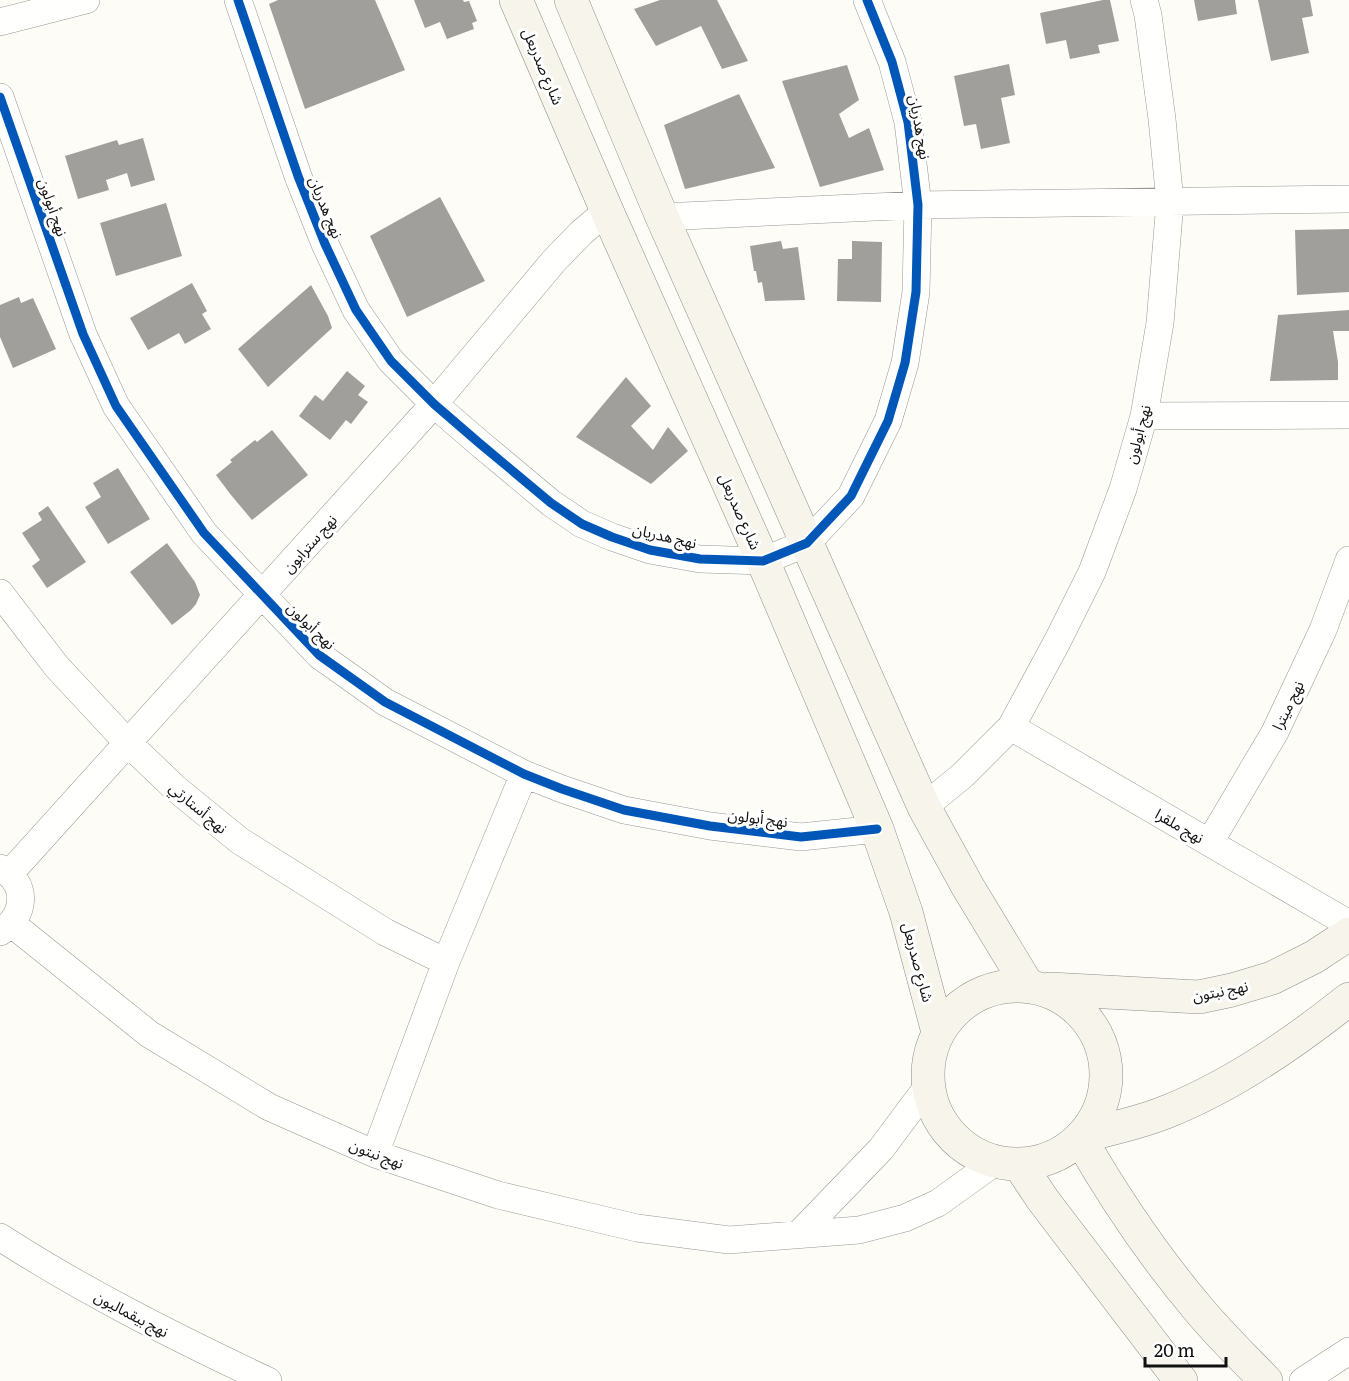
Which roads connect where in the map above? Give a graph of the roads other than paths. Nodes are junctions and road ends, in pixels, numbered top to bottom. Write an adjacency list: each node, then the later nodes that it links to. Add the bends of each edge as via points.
1 (86, 0): 7 (street)
2 (238, 0): 14 (street, نهج هدريان, via 298,176 356,310 391,361)
3 (516, 0): 12 (street, شارع صدربعل)
4 (571, 0): 13 (street)
5 (867, 0): 11 (street, نهج هدريان, via 892,62 908,123)
6 (1144, 0): 10 (street, نهج أبولون, via 1161,108)
7 (0, 22)
8 (0, 97): 21 (street, نهج أبولون, via 83,334 116,406 204,533)
9 (1349, 199): 10 (street)
10 (1170, 202): 11 (street); 16 (street, نهج أبولون, via 1160,323)
11 (918, 205): 13 (street); 17 (street, نهج هدريان, via 916,292 905,363 888,421 851,496)
12 (607, 211): 14 (street, نهج سترابون, via 553,262); 19 (street, شارع صدربعل)
13 (662, 217): 17 (street)
14 (434, 404): 19 (street, نهج هدريان, via 551,503 582,524 650,550 700,559); 21 (street, نهج سترابون)
15 (1349, 415): 16 (street)
16 (1144, 416): 22 (street, نهج أبولون, via 1092,572)
17 (807, 543): 19 (street, نهج هدريان); 25 (street)
18 (1349, 560): 27 (street, نهج ميترا, via 1323,630 1275,732)
19 (763, 561): 26 (street, شارع صدربعل)
20 (0, 593): 23 (street, نهج أستارتي, via 57,667)
21 (262, 596): 23 (street, نهج سترابون); 24 (street, نهج أبولون, via 319,655 351,679 385,702)
22 (1011, 727): 25 (street, نهج أبولون); 27 (street, نهج ملقرا)
23 (127, 742): 28 (street, نهج سترابون); 32 (street, نهج أستارتي, via 240,841 385,932)
24 (524, 774): 26 (street, نهج أبولون, via 624,810 710,826 801,837); 32 (street)
25 (924, 807): 33 (street, via 968,887)
26 (877, 829): 35 (street, شارع صدربعل, via 906,912)
27 (1209, 842): 29 (street, نهج ملقرا)
28 (5, 871): 30 (street, via 18,885 21,898 19,912)
29 (1349, 924)
30 (6, 928): 38 (street, نهج نبتون, via 150,1034 269,1107)
31 (1349, 934): 33 (street, نهج نبتون, via 1272,978 1199,997)
32 (446, 962): 38 (street)
33 (1036, 987): 35 (street, via 1001,986 976,995 954,1011); 37 (street, via 1075,1006 1097,1034 1107,1069 1101,1105)
34 (1349, 999): 37 (street, via 1301,1035 1214,1090 1166,1112)
35 (938, 1032): 36 (street, via 929,1058)
36 (928, 1086): 39 (street, via 935,1112 950,1134 970,1152); 40 (street, via 881,1149)
37 (1081, 1137): 39 (street, via 1052,1157); 45 (street, via 1115,1199 1146,1241 1200,1311)
38 (375, 1154): 40 (street, نهج نبتون, via 498,1195 637,1228 729,1240)
39 (1007, 1163): 40 (street, نهج نبتون, via 905,1218 859,1230); 44 (street, via 1043,1200)
40 (799, 1234)
41 (0, 1237): 43 (street, نهج بيقماليون, via 86,1289)
42 (1349, 1351): 46 (street)
43 (268, 1381)
44 (1181, 1381)
45 (1266, 1381)
46 (1303, 1381)

